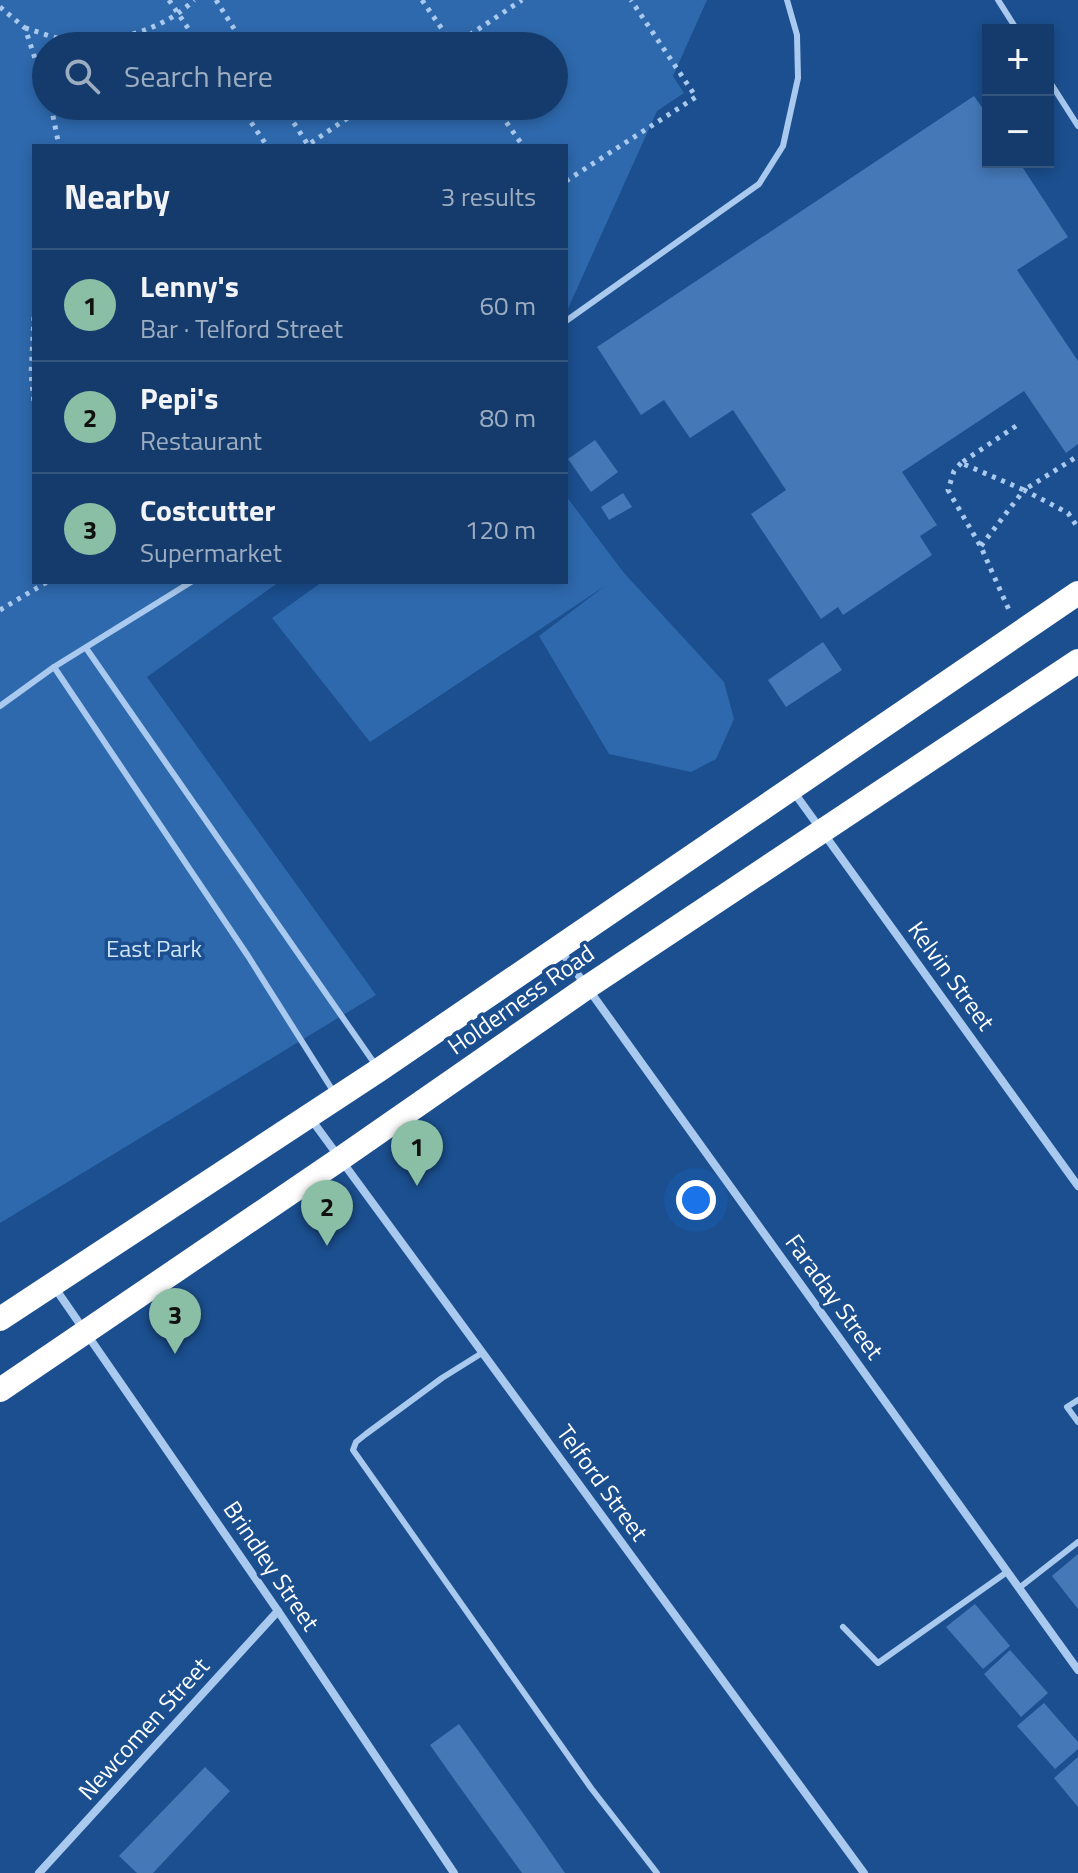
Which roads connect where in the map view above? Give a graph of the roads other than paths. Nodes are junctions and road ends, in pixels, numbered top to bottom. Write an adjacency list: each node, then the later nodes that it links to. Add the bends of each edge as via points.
1 (787, 0): 6 (lane, via 797,35 798,78 783,146 759,184)
2 (998, 0): 3 (lane)
3 (1013, 24)
4 (1054, 88): 5 (lane)
5 (1078, 126)
6 (568, 320)
7 (188, 584): 9 (lane)
8 (1078, 593): 13 (highway, Holderness Road)
9 (86, 648): 11 (lane); 17 (lane)
10 (1078, 661): 14 (highway, Holderness Road)
11 (54, 667): 12 (lane); 18 (lane)
12 (0, 706)
13 (792, 789): 14 (street, Kelvin Street); 15 (highway, Holderness Road)
14 (822, 832): 16 (highway, Holderness Road); 21 (street, Kelvin Street)
15 (558, 947): 16 (street, Faraday Street); 17 (highway, Holderness Road)
16 (586, 988): 20 (highway, Holderness Road); 30 (street, Faraday Street)
17 (379, 1070): 18 (highway, Holderness Road)
18 (337, 1097): 19 (highway, Holderness Road)
19 (309, 1116): 20 (street, Telford Street); 22 (highway, Holderness Road)
20 (340, 1159): 24 (highway, Holderness Road); 25 (street, Telford Street)
21 (1078, 1186)
22 (52, 1285): 23 (highway, Holderness Road); 24 (street, Brindley Street)
23 (0, 1319)
24 (85, 1330): 26 (highway, Holderness Road); 32 (street, Brindley Street)
25 (482, 1353): 37 (lane, via 366,1434 353,1450); 38 (street, Telford Street)
26 (0, 1390)
27 (1078, 1400): 28 (lane, via 1067,1407)
28 (1078, 1422)
29 (1078, 1542): 31 (lane)
30 (1007, 1572): 31 (street, Faraday Street); 33 (lane, via 878,1663)
31 (1019, 1588): 34 (street, Faraday Street)
32 (278, 1611): 35 (street, Newcomen Street); 36 (street, Brindley Street)
33 (843, 1627)
34 (1078, 1670)
35 (39, 1873)
36 (454, 1873)
37 (657, 1873)
38 (864, 1873)

